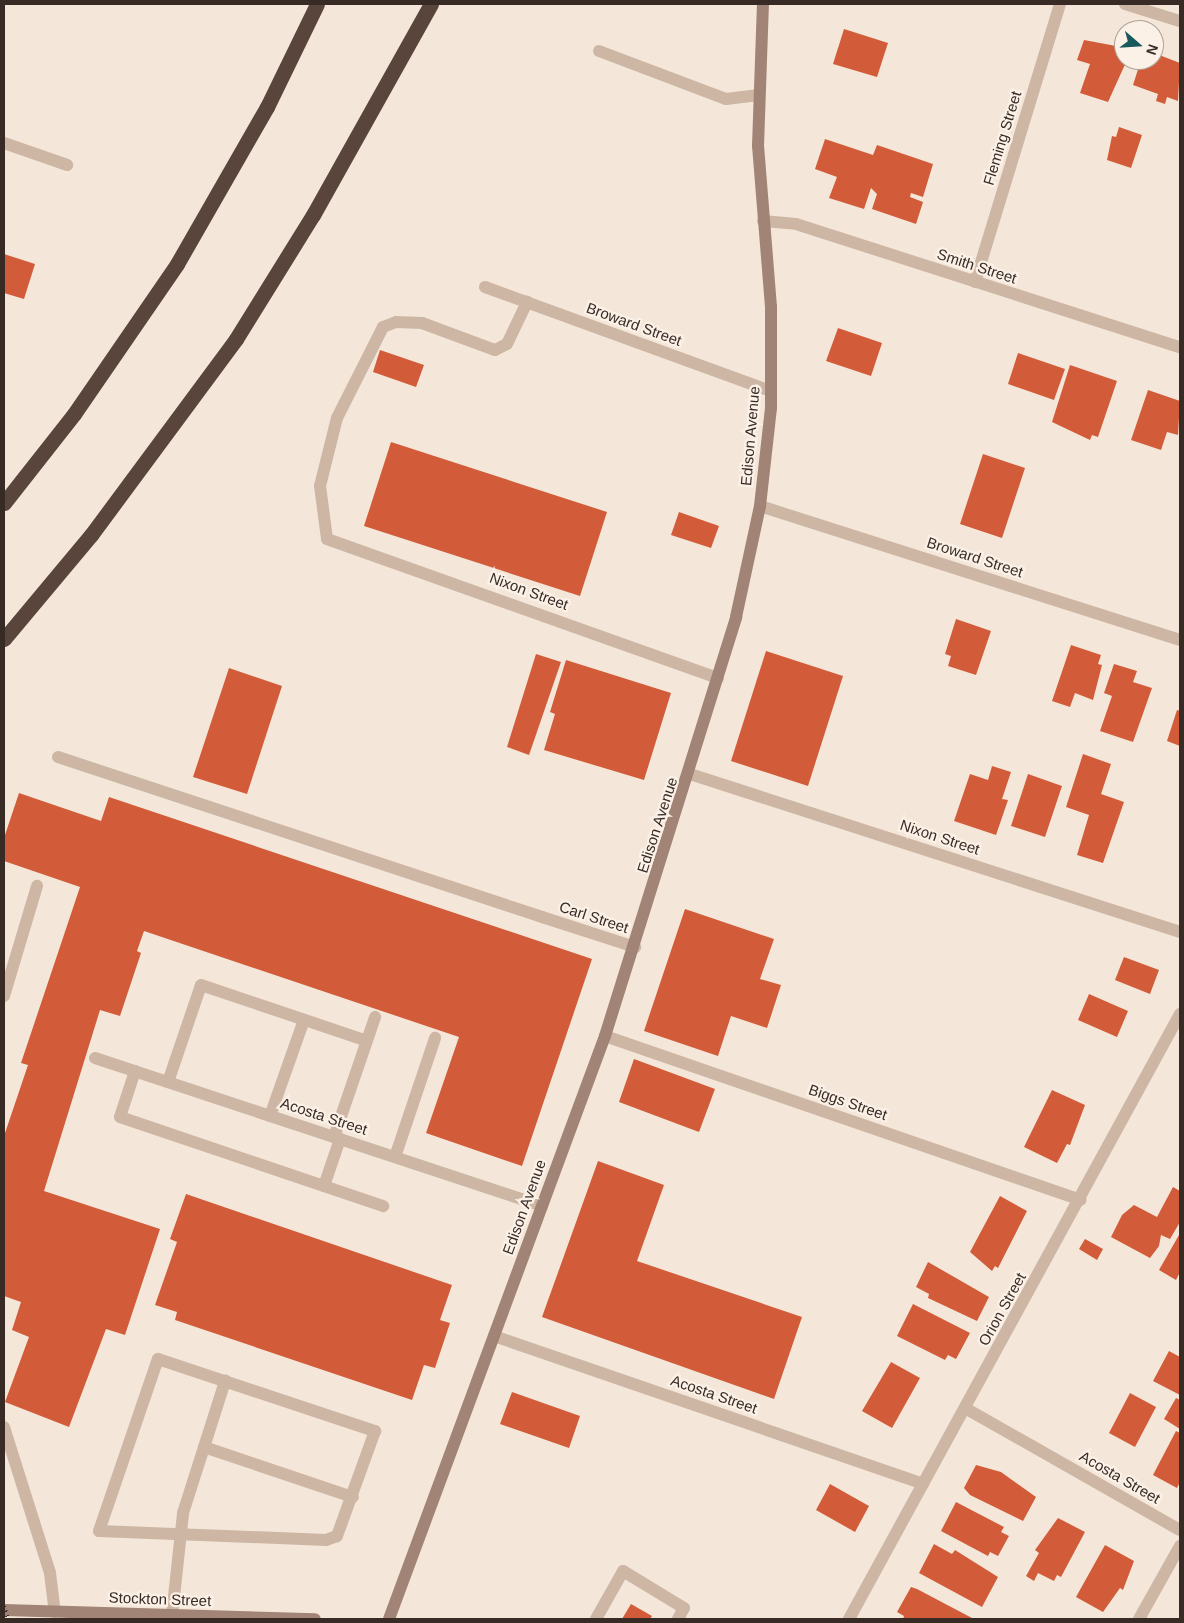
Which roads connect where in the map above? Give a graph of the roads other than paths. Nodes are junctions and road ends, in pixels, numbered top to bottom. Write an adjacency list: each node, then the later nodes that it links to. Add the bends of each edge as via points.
1 (317, 4): 17 (highway, via 267,107 177,264 74,414)
2 (431, 4): 19 (highway, via 318,206 236,339 91,536)
3 (763, 4): 8 (main road, Edison Avenue)
4 (1060, 4): 12 (street, Fleming Street)
5 (1125, 4): 6 (street)
6 (1180, 21)
7 (599, 51): 8 (street, via 726,99)
8 (759, 95): 11 (main road, Edison Avenue)
9 (4, 143): 10 (street)
10 (67, 165)
11 (764, 221): 12 (street, Smith Street, via 796,224); 16 (main road, Edison Avenue, via 771,307)
12 (975, 282): 15 (street, Smith Street)
13 (486, 287): 14 (street, Broward Street)
14 (527, 302): 16 (street, Broward Street); 21 (street, Nixon Street, via 507,344 495,350 422,323 396,322 383,327 337,418 320,486 328,539)
15 (1180, 347)
16 (771, 391): 18 (main road, Edison Avenue)
17 (4, 504)
18 (760, 506): 20 (street, Broward Street); 21 (main road, Edison Avenue)
19 (4, 639)
20 (1180, 640)
21 (718, 678): 23 (main road, Edison Avenue)
22 (58, 756): 26 (street, Carl Street)
23 (690, 774): 25 (street, Nixon Street); 26 (main road, Edison Avenue)
24 (37, 886): 27 (street)
25 (1180, 932)
26 (635, 947): 31 (main road, Edison Avenue)
27 (4, 996)
28 (1180, 1014): 41 (street, Orion Street)
29 (375, 1017): 33 (street)
30 (304, 1020): 33 (street); 36 (street, via 201,985); 37 (street)
31 (605, 1036): 41 (street, Biggs Street); 43 (main road, Edison Avenue)
32 (435, 1038): 39 (street)
33 (367, 1041): 38 (street)
34 (95, 1058): 35 (street, Acosta Street)
35 (135, 1071): 36 (street, Acosta Street); 40 (street, via 120,1117)
36 (168, 1082): 37 (street, Acosta Street)
37 (270, 1116): 38 (street, Acosta Street)
38 (337, 1138): 39 (street, Acosta Street); 40 (street)
39 (395, 1157): 43 (street, Acosta Street)
40 (324, 1186): 42 (street)
41 (1081, 1200): 46 (street, Orion Street)
42 (384, 1206)
43 (542, 1206): 44 (main road, Edison Avenue)
44 (494, 1336): 49 (street, Acosta Street); 58 (main road, Edison Avenue)
45 (225, 1382): 48 (street); 50 (street, via 375,1431); 52 (street, via 158,1359 99,1531)
46 (965, 1408): 49 (street, Orion Street); 51 (street, Acosta Street)
47 (4, 1427): 55 (street, via 50,1573)
48 (204, 1448): 50 (street); 52 (street)
49 (923, 1484): 61 (street, Orion Street)
50 (353, 1497): 52 (street, via 342,1530 330,1539)
51 (1180, 1530)
52 (179, 1534): 56 (street)
53 (1180, 1546): 62 (street)
54 (4, 1610): 55 (main road, Stockton Street)
55 (55, 1612): 56 (main road, Stockton Street)
56 (172, 1615): 57 (main road, Stockton Street)
57 (315, 1619)
58 (389, 1619)
59 (596, 1619): 60 (street, via 622,1571 684,1608)
60 (678, 1619)
61 (849, 1619)
62 (1139, 1619)

